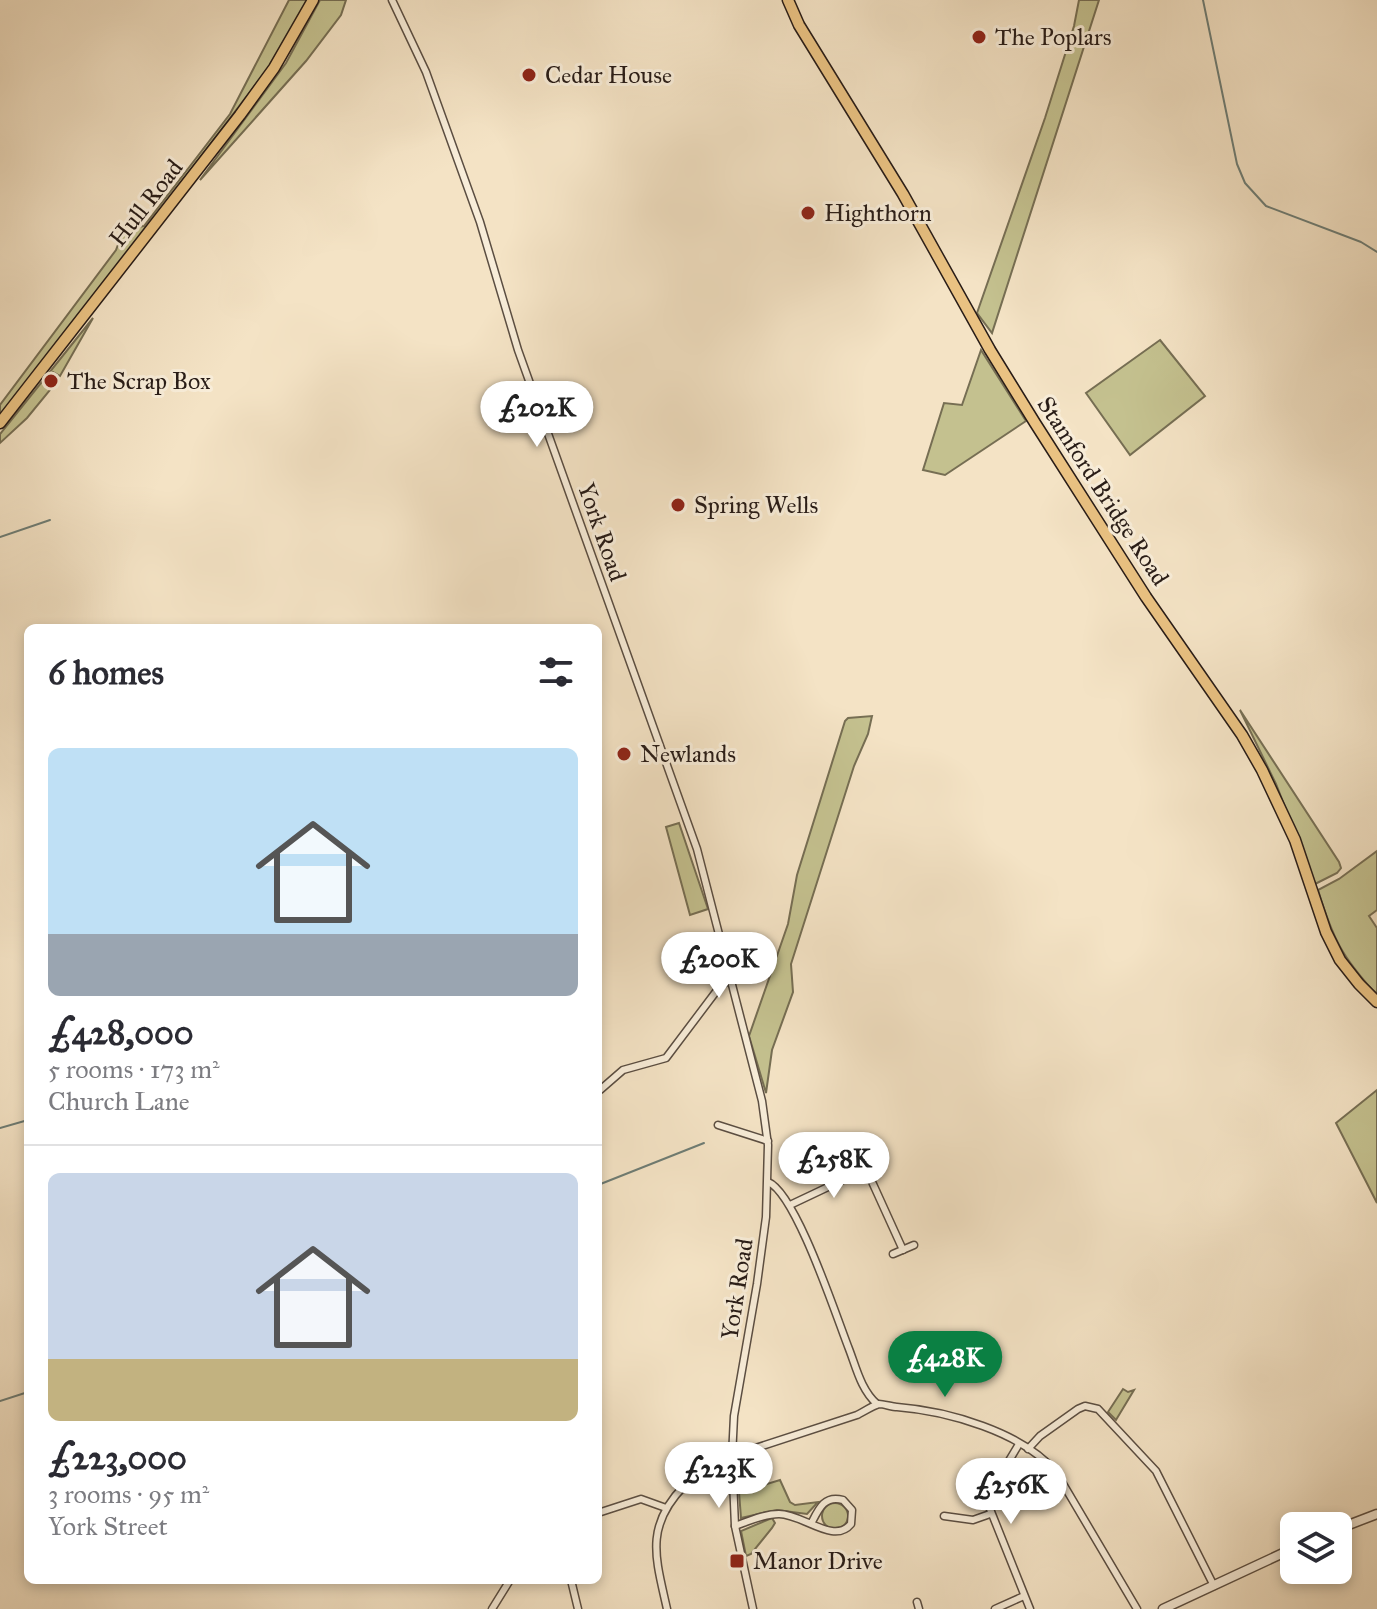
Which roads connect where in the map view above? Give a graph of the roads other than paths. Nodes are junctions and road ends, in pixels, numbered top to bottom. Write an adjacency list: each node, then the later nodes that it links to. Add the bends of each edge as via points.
1 (313, 0): 4 (highway, Hull Road, via 249,103)
2 (392, 0): 5 (street, York Road, via 475,208 518,350 692,835)
3 (788, 0): 6 (highway, Stamford Bridge Road, via 990,350 1146,597 1242,735 1295,840 1333,946)
4 (0, 423)
5 (730, 980): 7 (street, via 666,1058 623,1070); 10 (street, York Road)
6 (1377, 1002)
7 (602, 1088)
8 (718, 1125): 10 (street)
9 (853, 1140): 11 (street)
10 (768, 1141): 12 (street, York Road)
11 (866, 1169): 13 (street); 15 (street)
12 (768, 1182): 13 (street); 20 (street, York Road)
13 (790, 1205): 17 (street, via 859,1376)
14 (914, 1245): 15 (street)
15 (903, 1250): 16 (street)
16 (893, 1254)
17 (877, 1404): 18 (street, via 959,1418); 20 (street)
18 (1019, 1444): 19 (street); 23 (street, via 988,1494)
19 (1028, 1449): 32 (street, via 1078,1409 1098,1409 1156,1471); 40 (street, via 1056,1472)
20 (732, 1457): 21 (street, via 706,1465); 28 (street, York Road)
21 (666, 1508): 22 (street, via 641,1499); 36 (street, via 655,1539)
22 (602, 1512)
23 (990, 1514): 25 (street, via 973,1520); 33 (street)
24 (1377, 1514): 27 (street)
25 (944, 1516)
26 (812, 1522): 26 (street, via 841,1532 851,1524 852,1510 843,1500 829,1499); 28 (street, via 777,1514)
27 (1352, 1524)
28 (735, 1526): 37 (street, York Road)
29 (1280, 1555): 32 (street)
30 (508, 1584): 34 (street)
31 (572, 1584): 35 (street)
32 (1214, 1586): 41 (street)
33 (1024, 1596): 38 (street); 39 (street)
34 (492, 1609)
35 (578, 1609)
36 (667, 1609)
37 (753, 1609)
38 (995, 1609)
39 (1030, 1609)
40 (1137, 1609)
41 (1163, 1609)

